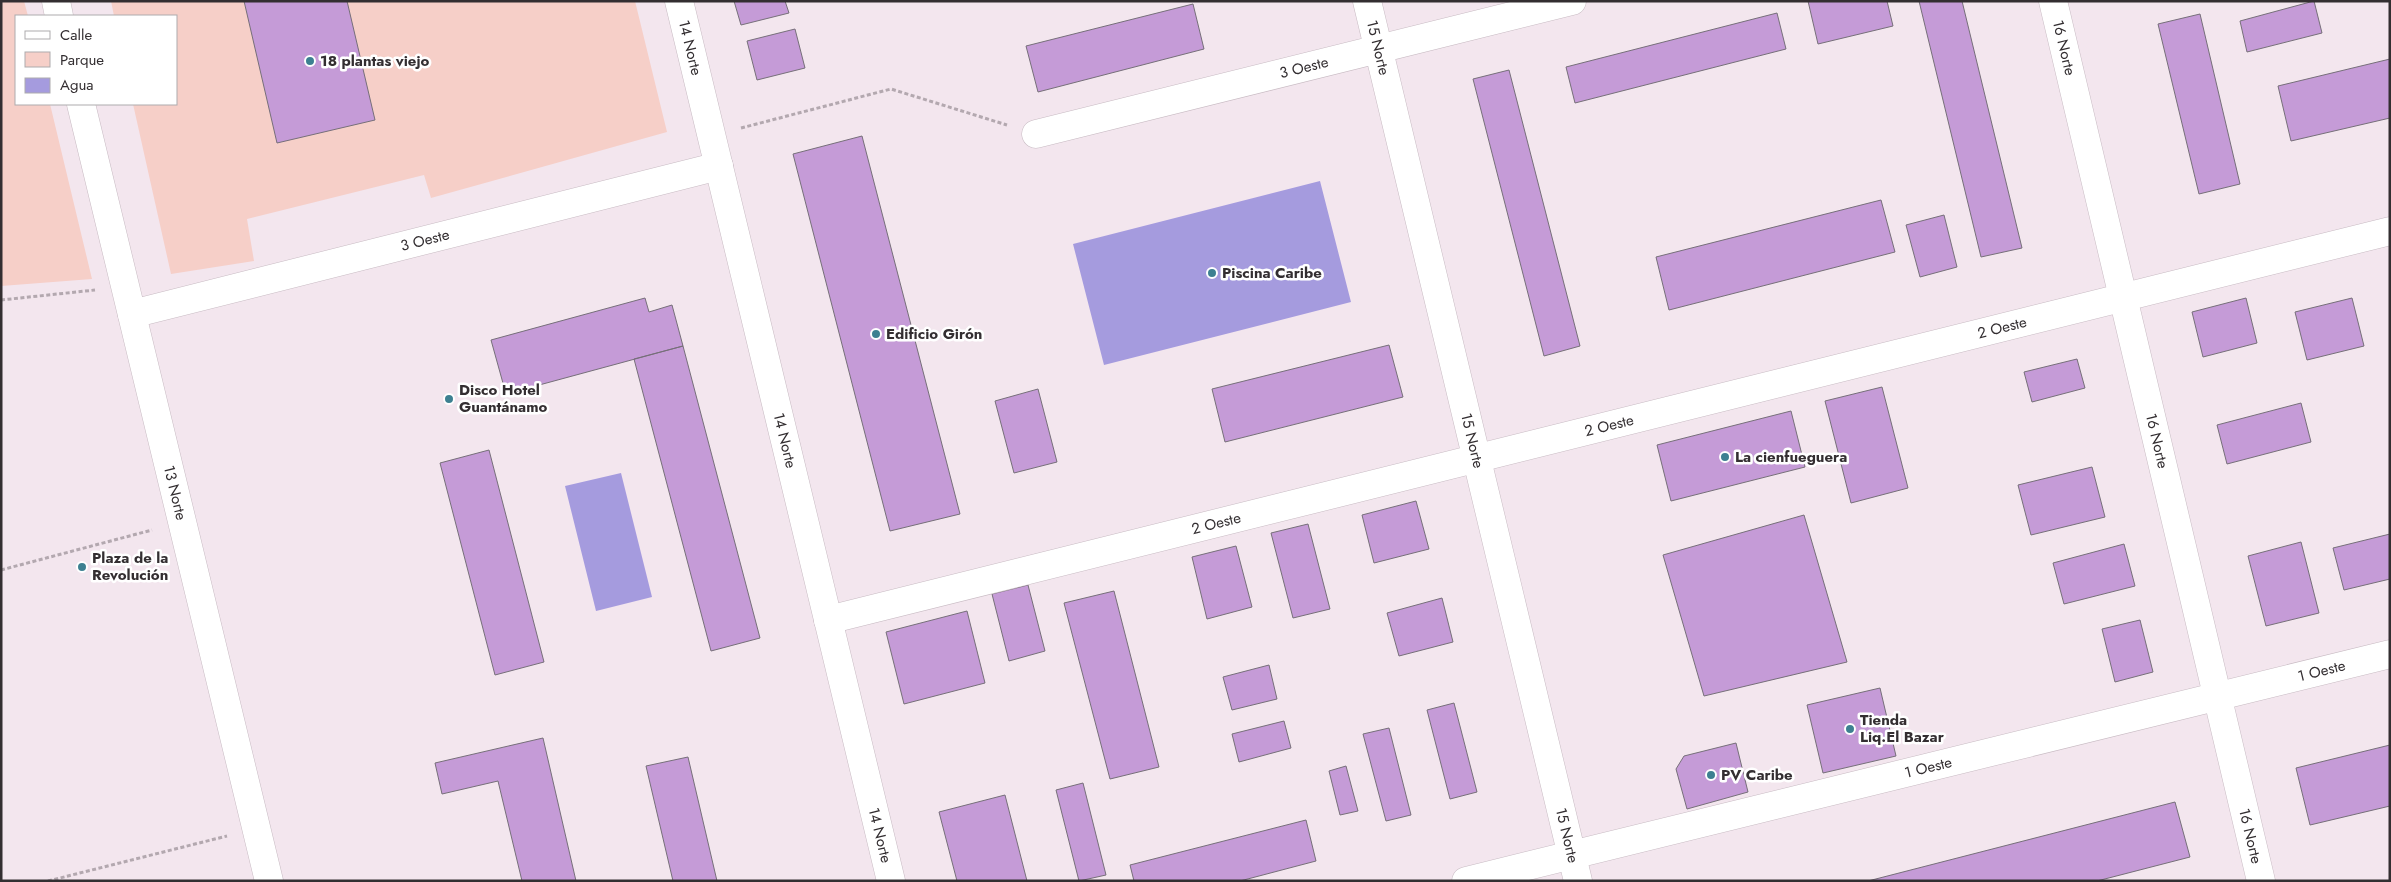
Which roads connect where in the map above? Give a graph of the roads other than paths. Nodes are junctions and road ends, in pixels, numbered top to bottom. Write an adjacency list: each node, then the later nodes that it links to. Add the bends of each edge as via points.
1 (56, 1): 6 (street)
2 (679, 1): 10 (street, 14 Norte)
3 (1368, 1): 7 (street, 15 Norte)
4 (1572, 1): 7 (street, 3 Oeste)
5 (2053, 1): 12 (street, 16 Norte)
6 (59, 15)
7 (1379, 49): 9 (street, 3 Oeste); 14 (street, 15 Norte)
8 (81, 105): 13 (street, 13 Norte)
9 (1036, 134)
10 (719, 166): 13 (street, 3 Oeste); 15 (street, 14 Norte)
11 (2390, 231): 12 (street, 2 Oeste)
12 (2123, 297): 14 (street, 2 Oeste); 17 (street, 16 Norte)
13 (132, 314): 19 (street, 13 Norte)
14 (1476, 459): 15 (street, 2 Oeste); 18 (street, 15 Norte)
15 (828, 620): 20 (street, 14 Norte)
16 (2390, 654): 17 (street, 1 Oeste)
17 (2218, 696): 18 (street, 1 Oeste); 23 (street, 16 Norte)
18 (1572, 855): 21 (street, 1 Oeste); 22 (street, 15 Norte)
19 (269, 881)
20 (891, 881)
21 (1466, 881)
22 (1578, 881)
23 (2262, 881)

